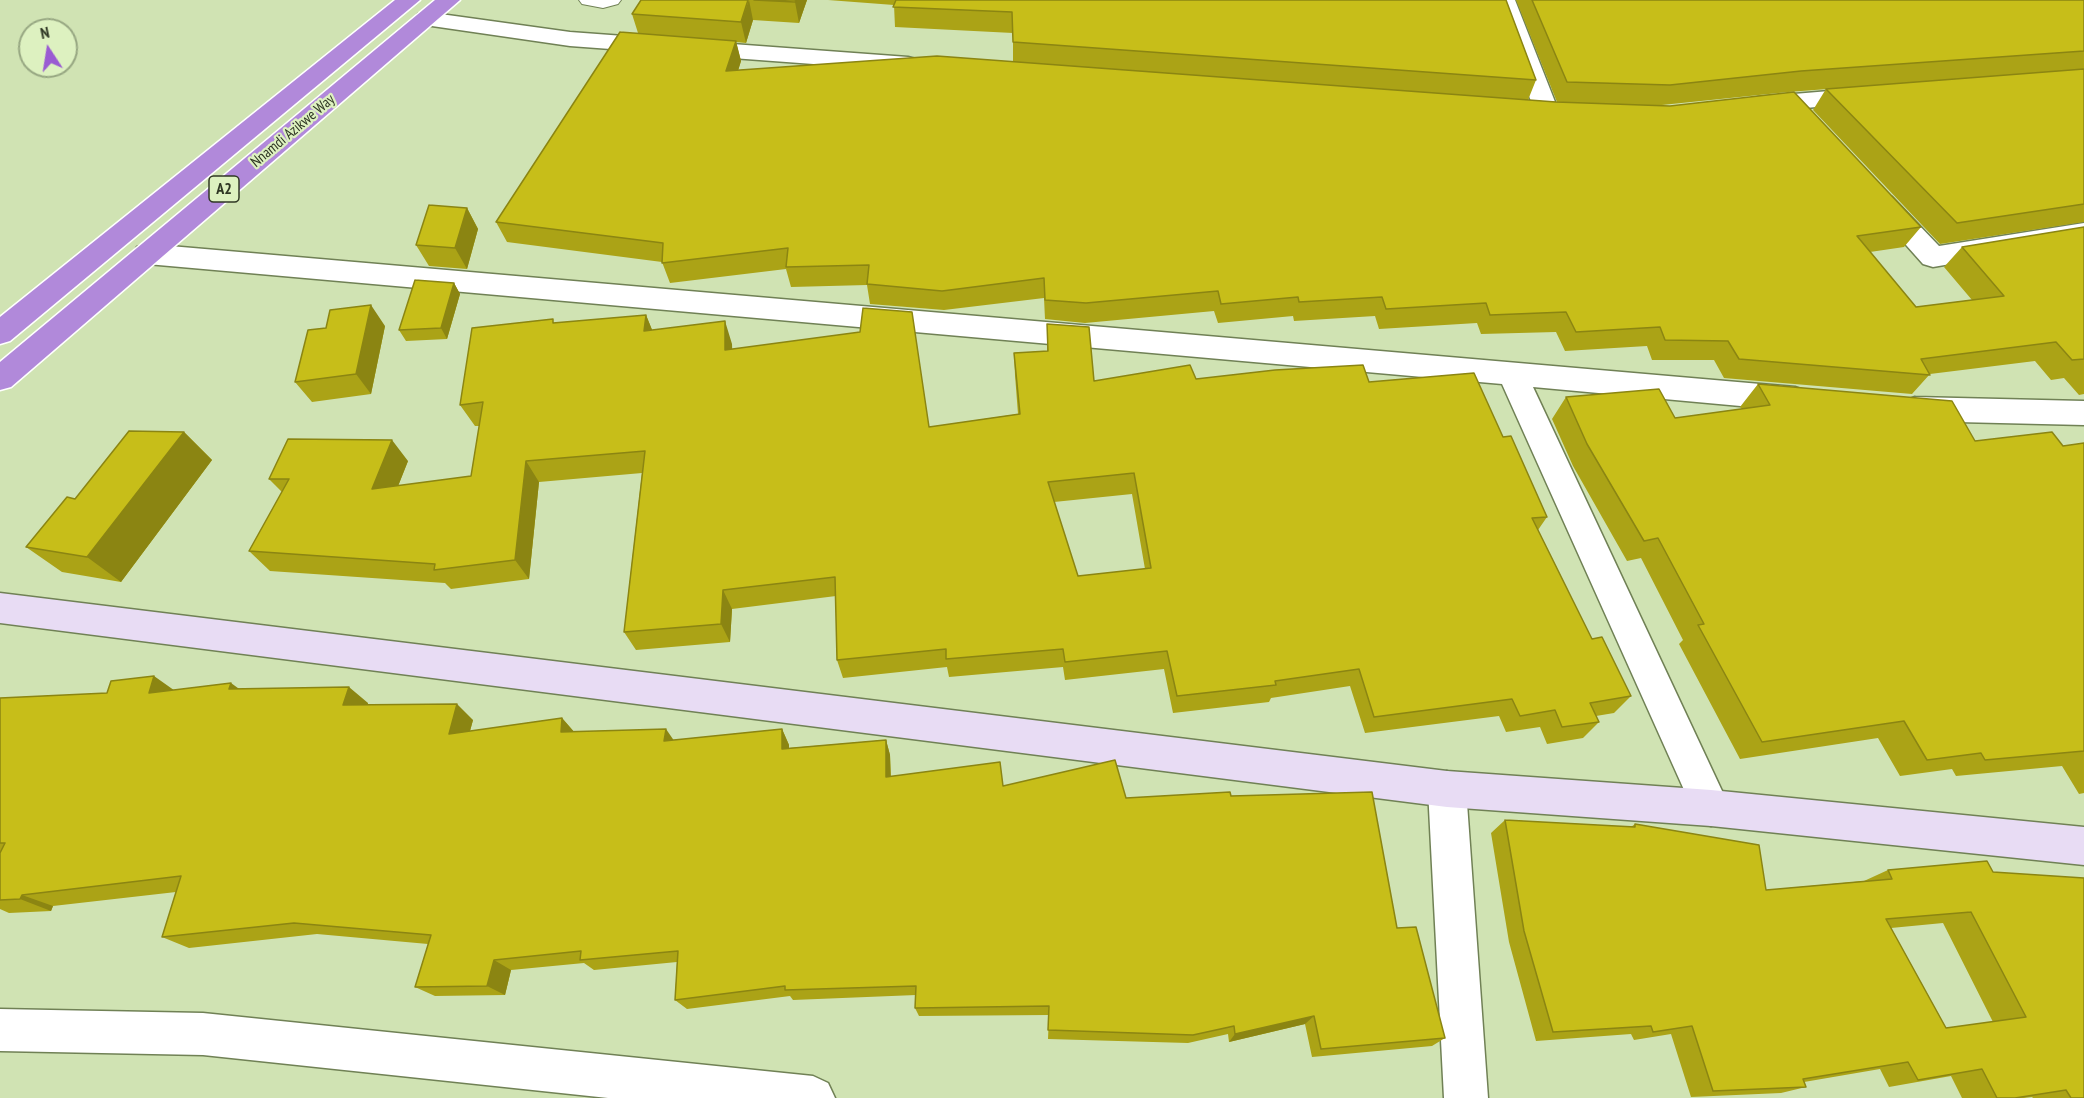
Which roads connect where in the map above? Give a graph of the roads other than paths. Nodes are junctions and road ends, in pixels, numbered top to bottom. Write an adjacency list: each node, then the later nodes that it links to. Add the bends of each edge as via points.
1 (449, 0): 5 (highway, Nnamdi Azikwe Way / A2)
2 (588, 0): 3 (lane)
3 (612, 0)
4 (1504, 0): 10 (street)
5 (417, 10): 6 (street, via 570,39); 14 (highway, Nnamdi Azikwe Way / A2); 15 (highway, Nnamdi Azikwe Way / A2)
6 (927, 66)
7 (1882, 94): 8 (street)
8 (1788, 102): 9 (street); 11 (street)
9 (1730, 108)
10 (1546, 111)
11 (1812, 128)
12 (1868, 188): 13 (street, via 1933,256)
13 (2084, 232)
14 (147, 254): 16 (street); 17 (highway, Nnamdi Azikwe Way / A2)
15 (0, 333)
16 (1512, 374): 18 (street); 23 (street)
17 (0, 378)
18 (1827, 402)
19 (1885, 406): 20 (street, via 1955,412)
20 (2084, 413)
21 (0, 608): 22 (street)
22 (1446, 789): 23 (street); 27 (street)
23 (1711, 808): 24 (street)
24 (2084, 846)
25 (0, 1030): 26 (street, via 203,1034)
26 (813, 1098)
27 (1466, 1098)

